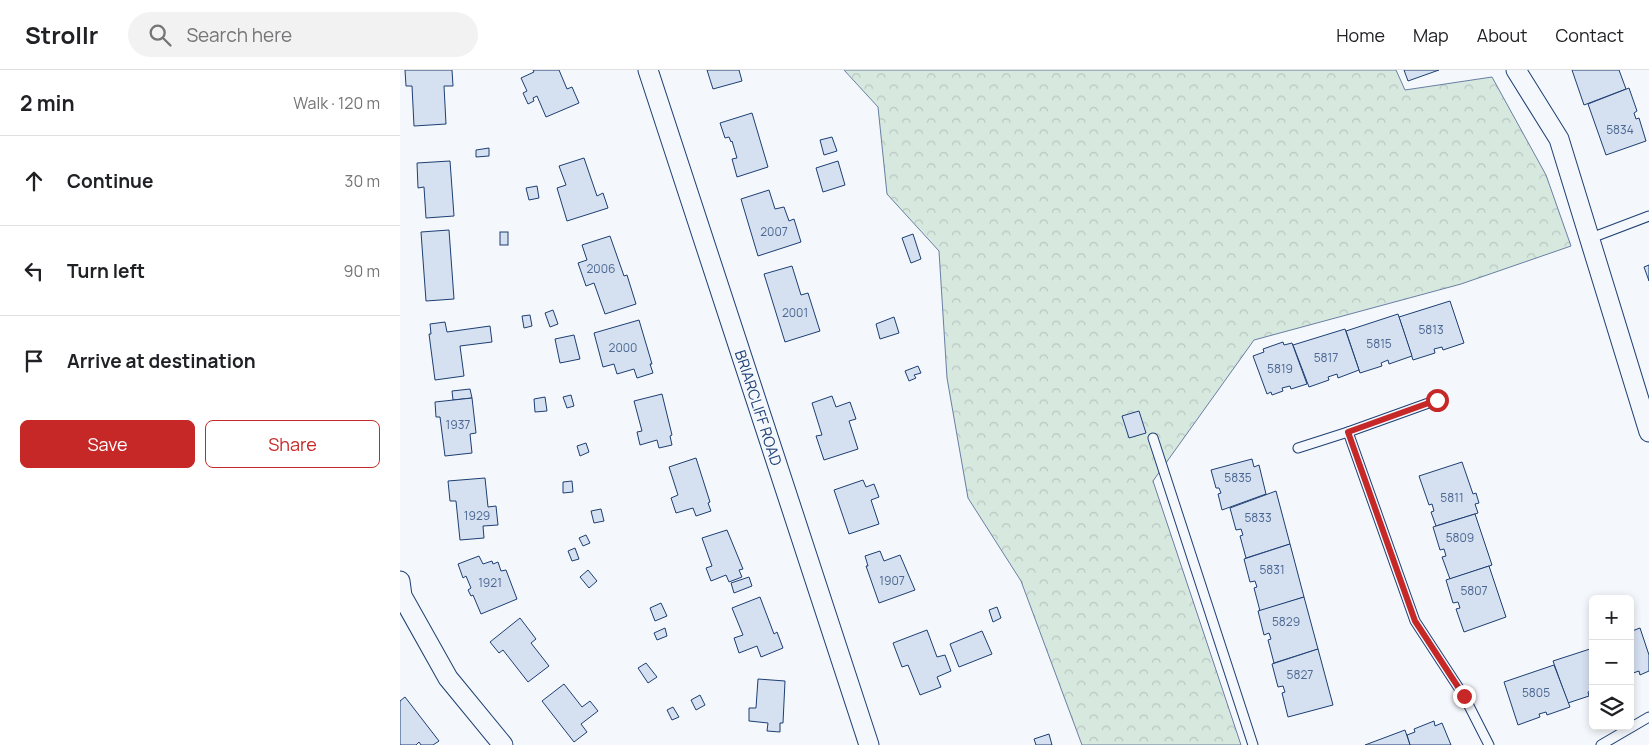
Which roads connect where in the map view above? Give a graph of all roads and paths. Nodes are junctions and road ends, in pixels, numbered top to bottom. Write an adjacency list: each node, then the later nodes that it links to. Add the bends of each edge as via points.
1 (648, 70): 13 (street, BRIARCLIFF ROAD)
2 (1516, 70): 4 (street, via 1559,139)
3 (1649, 216): 4 (lane)
4 (1590, 238): 7 (street)
5 (1437, 400): 6 (lane)
6 (1348, 432): 9 (lane); 15 (lane, via 1415,621 1464,696)
7 (1649, 432)
8 (1153, 438): 14 (lane)
9 (1298, 448)
10 (400, 581): 12 (street, via 402,596 448,678)
11 (1649, 717): 16 (lane)
12 (503, 745)
13 (869, 745)
14 (1254, 745)
15 (1489, 745)
16 (1602, 745)

